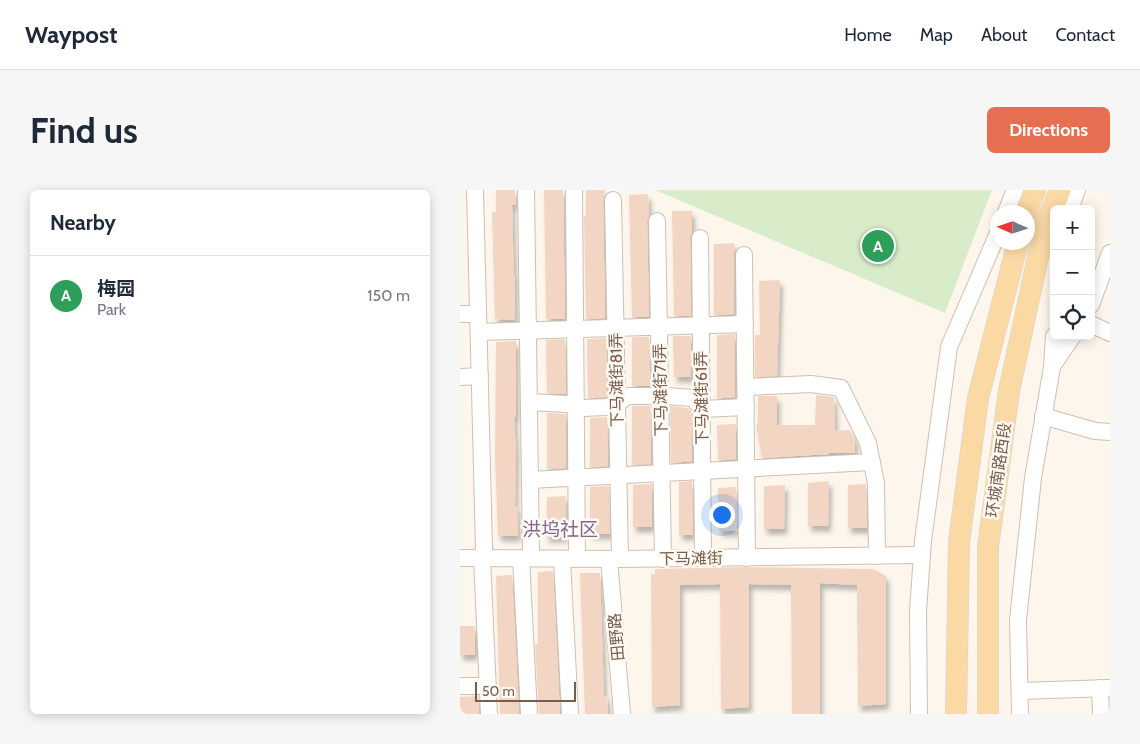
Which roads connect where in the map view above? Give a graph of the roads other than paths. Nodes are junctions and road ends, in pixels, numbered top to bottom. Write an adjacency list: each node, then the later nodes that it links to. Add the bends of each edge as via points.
1 (475, 190): 20 (street)
2 (526, 190): 27 (street)
3 (574, 190): 26 (street)
4 (1015, 190): 9 (street)
5 (1035, 190): 10 (main road)
6 (1060, 190): 71 (main road, 环城南路西段, via 1044,229 1009,392 988,547)
7 (1077, 190): 11 (street)
8 (613, 200): 25 (street, 下马滩街81弄)
9 (1009, 205)
10 (1030, 205)
11 (1071, 205)
12 (657, 221): 23 (street, 下马滩街71弄)
13 (700, 238): 22 (street, 下马滩街61弄)
14 (991, 250): 51 (street, via 949,347)
15 (1016, 250): 70 (main road, 环城南路西段, via 978,398 962,513)
16 (1110, 253): 18 (street)
17 (744, 255): 21 (street)
18 (1095, 295)
19 (460, 314): 20 (street)
20 (478, 314): 28 (street)
21 (745, 324): 22 (street); 35 (street)
22 (701, 325): 23 (street); 41 (street, 下马滩街61弄)
23 (659, 326): 25 (street); 36 (street, 下马滩街71弄)
24 (1095, 326): 29 (street)
25 (615, 328): 26 (street); 38 (street, 下马滩街81弄)
26 (575, 329): 27 (street); 39 (street)
27 (528, 330): 28 (street); 37 (street)
28 (479, 332): 33 (street)
29 (1110, 332)
30 (1054, 340): 32 (street)
31 (1070, 340): 32 (street)
32 (1052, 367): 42 (street)
33 (480, 376): 34 (street); 54 (street)
34 (460, 377)
35 (746, 387): 40 (street); 44 (street, via 811,384 841,388 868,443)
36 (660, 396): 38 (street, via 627,396); 41 (street, via 693,398); 47 (street, 下马滩街71弄)
37 (529, 402): 39 (street); 50 (street)
38 (617, 404): 39 (street, via 607,407); 48 (street, 下马滩街81弄)
39 (576, 406): 49 (street)
40 (746, 407): 41 (street); 45 (street)
41 (702, 409): 46 (street, 下马滩街61弄)
42 (1044, 416): 43 (street, via 1095,431); 64 (street, via 1032,478 1018,620)
43 (1110, 432)
44 (872, 462): 45 (street); 52 (street, via 876,483)
45 (746, 469): 46 (street); 57 (street)
46 (702, 471): 47 (street); 56 (street, 下马滩街61弄)
47 (662, 473): 48 (street); 60 (street, 下马滩街71弄)
48 (618, 475): 49 (street); 59 (street, 下马滩街81弄)
49 (576, 477): 50 (street); 58 (street)
50 (530, 480): 55 (street)
51 (922, 555): 52 (street, 下马滩街); 69 (street, via 918,611)
52 (877, 556): 57 (street, 下马滩街)
53 (460, 558): 54 (street, 下马滩街)
54 (482, 558): 55 (street, 下马滩街); 62 (street)
55 (526, 558): 58 (street, 下马滩街); 66 (street)
56 (703, 558): 57 (street, 下马滩街); 60 (street, 下马滩街)
57 (747, 558)
58 (570, 559): 59 (street, 下马滩街); 67 (street)
59 (614, 559): 60 (street, 下马滩街); 68 (street, 田野路)
60 (664, 559)
61 (460, 686): 62 (street)
62 (488, 686): 65 (street)
63 (1105, 688): 64 (street); 73 (street)
64 (1020, 691): 72 (street)
65 (489, 714)
66 (529, 714)
67 (570, 714)
68 (622, 714)
69 (919, 714)
70 (956, 714)
71 (988, 714)
72 (1020, 714)
73 (1101, 714)

